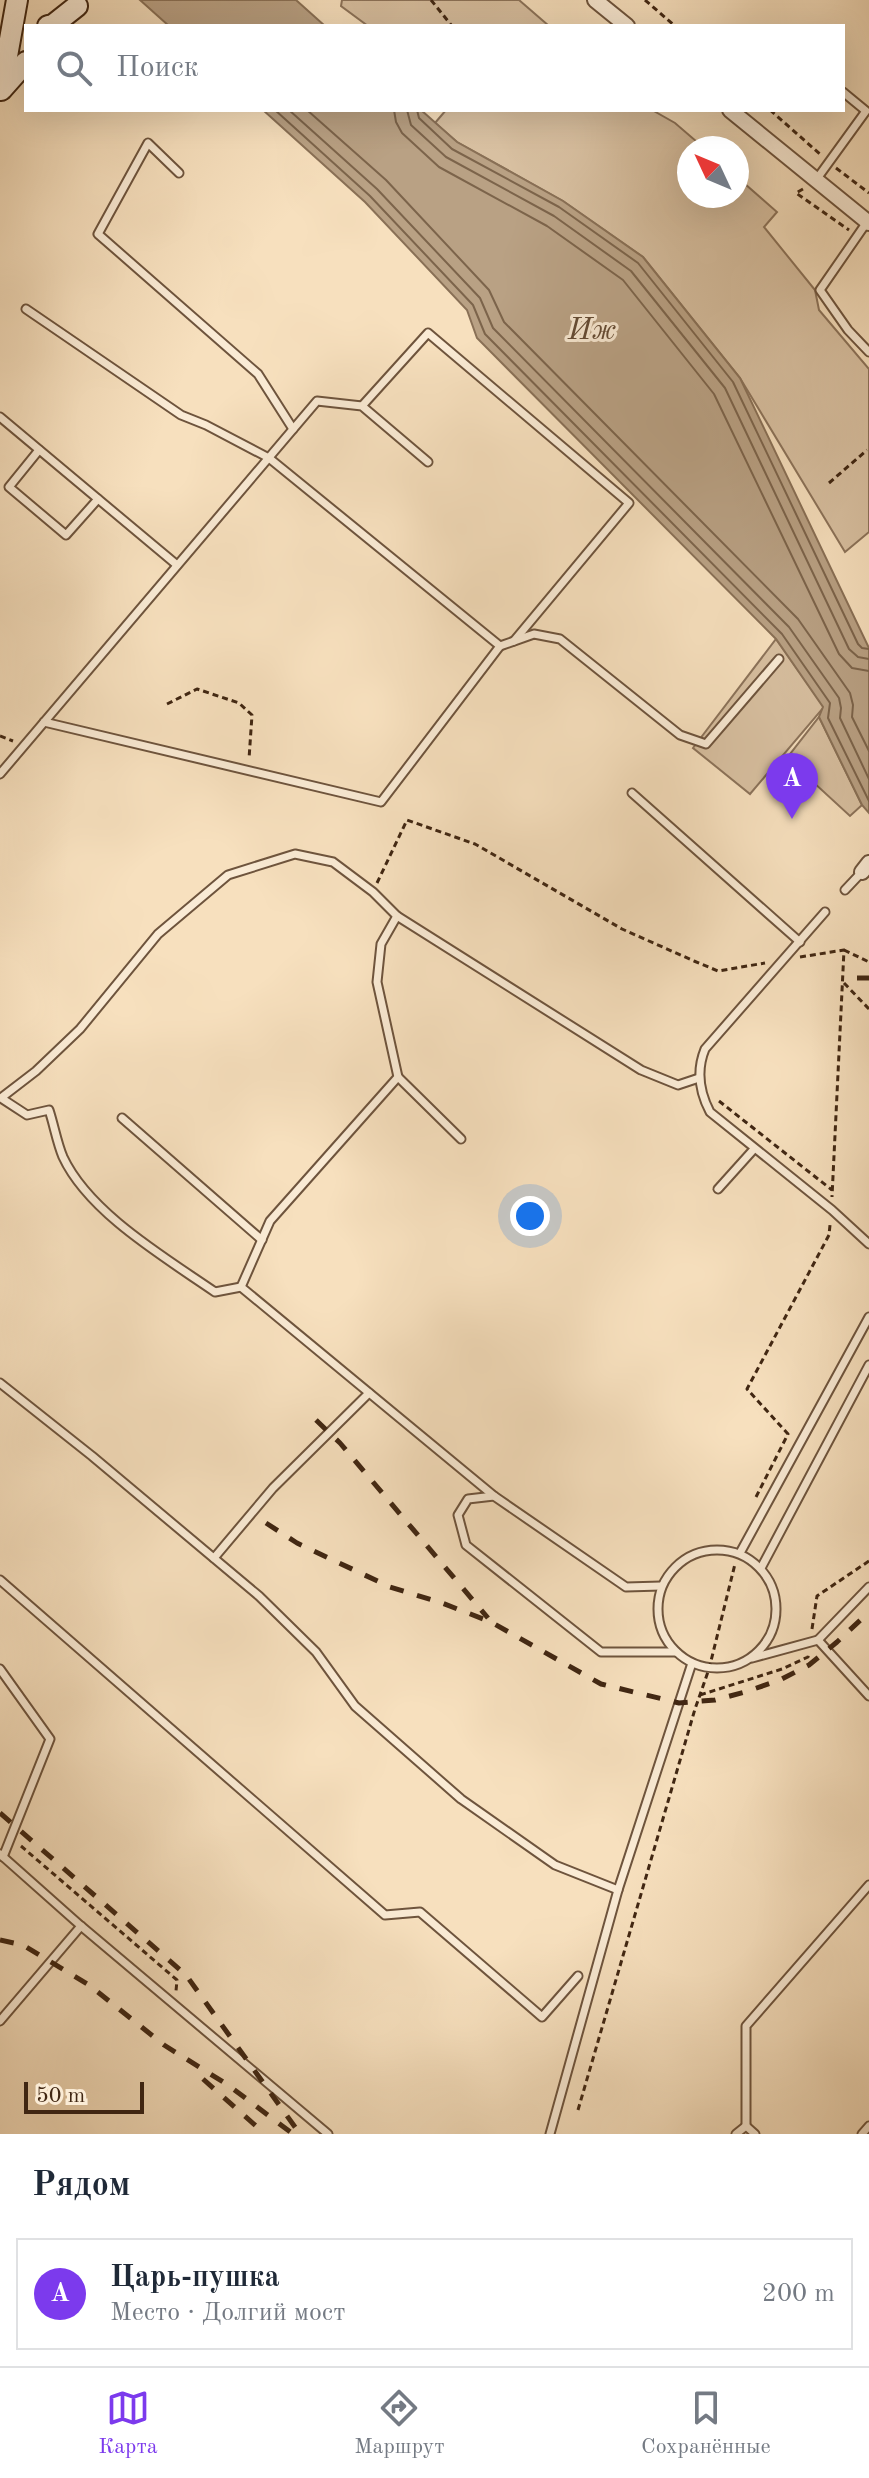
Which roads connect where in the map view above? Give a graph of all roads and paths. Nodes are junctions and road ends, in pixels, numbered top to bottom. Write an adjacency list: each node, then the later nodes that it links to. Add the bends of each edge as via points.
1 (19, 0): 6 (main road, via 27,19); 13 (main road)
2 (431, 0): 9 (path)
3 (595, 0): 10 (street)
4 (645, 0): 11 (path)
5 (79, 3): 7 (main road); 8 (main road)
6 (36, 24)
7 (54, 24)
8 (61, 24)
9 (450, 24)
10 (625, 24)
11 (673, 24)
12 (24, 64): 13 (main road)
13 (1, 91)
14 (845, 93): 15 (lane)
15 (868, 109): 18 (lane)
16 (732, 112): 20 (street)
17 (772, 112): 18 (path)
18 (830, 163): 20 (lane); 21 (path)
19 (179, 173): 28 (lane, via 148,143 98,234 258,374)
20 (816, 180): 22 (street); 23 (path, via 796,193)
21 (869, 193)
22 (868, 222): 23 (lane)
23 (857, 236): 25 (lane, via 820,290)
24 (26, 309): 31 (lane, via 181,415)
25 (869, 352)
26 (362, 406): 28 (lane, via 317,401); 32 (lane); 36 (lane, via 428,333 629,503)
27 (0, 417): 29 (lane)
28 (293, 429): 31 (lane)
29 (39, 450): 34 (lane); 34 (lane, via 9,487 32,507 66,535)
30 (867, 450): 33 (path)
31 (269, 458): 35 (lane); 37 (lane)
32 (428, 462)
33 (829, 483)
34 (98, 499): 35 (lane)
35 (177, 565): 40 (lane)
36 (514, 641): 37 (lane); 38 (lane, via 534,634 560,639 680,735 706,744)
37 (500, 646): 41 (lane, via 381,802)
38 (779, 659)
39 (167, 704): 41 (path, via 197,689 239,703 252,715)
40 (44, 722): 41 (lane); 42 (lane)
41 (248, 771)
42 (0, 774)
43 (632, 793): 49 (lane)
44 (865, 868): 45 (lane)
45 (845, 890)
46 (373, 892): 48 (lane); 51 (path, via 407,820 475,844 622,929 718,971); 65 (lane, via 333,862 295,854 228,875 158,934 80,1029 1,1098 27,1115 49,1110 64,1158 93,1201 160,1254 215,1292)
47 (825, 912): 49 (lane)
48 (397, 916): 55 (lane, via 381,944 377,982); 56 (lane, via 641,1070 678,1085)
49 (800, 942): 51 (lane)
50 (844, 950): 51 (path); 52 (path); 53 (path)
51 (783, 960): 56 (lane, via 705,1049)
52 (869, 962)
53 (842, 982): 54 (path); 61 (path)
54 (869, 1009)
55 (398, 1077): 58 (lane); 63 (lane, via 270,1221)
56 (699, 1078): 59 (lane, via 710,1112); 61 (path, via 719,1102)
57 (122, 1118): 63 (lane)
58 (461, 1139)
59 (754, 1149): 60 (lane); 62 (lane)
60 (718, 1189)
61 (832, 1190): 62 (path)
62 (832, 1210): 64 (lane); 71 (path, via 829,1235 747,1389 788,1434)
63 (262, 1240): 65 (lane)
64 (869, 1244)
65 (241, 1287): 69 (lane)
66 (869, 1317): 72 (lane)
67 (869, 1365): 75 (lane)
68 (0, 1383): 73 (lane)
69 (369, 1393): 70 (lane); 73 (lane, via 273,1488)
70 (494, 1496): 77 (lane, via 626,1587); 81 (lane, via 468,1499 458,1515 466,1545 601,1652)
71 (753, 1501)
72 (738, 1553): 75 (lane); 77 (lane, via 709,1549 680,1561); 85 (path)
73 (214, 1558): 90 (lane, via 316,1652 355,1706 461,1799 555,1865)
74 (869, 1561): 79 (path)
75 (761, 1568): 82 (lane, via 774,1590 776,1616 767,1640)
76 (0, 1580): 92 (lane, via 385,1915 420,1912 542,2017)
77 (661, 1586): 81 (lane, via 659,1625)
78 (869, 1587): 80 (lane)
79 (817, 1596)
80 (818, 1640): 82 (lane); 86 (lane)
81 (676, 1652): 83 (lane)
82 (750, 1659): 85 (lane)
83 (692, 1663): 85 (lane); 90 (lane)
84 (0, 1669): 87 (lane, via 50,1739)
85 (709, 1669): 95 (path)
86 (869, 1696)
87 (11, 1837): 88 (lane); 93 (path, via 177,1980)
88 (1, 1856): 91 (lane)
89 (869, 1885): 96 (lane, via 746,2026)
90 (618, 1890): 99 (lane)
91 (81, 1926): 93 (lane); 94 (lane)
92 (578, 1976)
93 (176, 2006): 98 (lane)
94 (0, 2021)
95 (578, 2110)
96 (746, 2126): 100 (lane); 101 (lane)
97 (869, 2126): 102 (lane)
98 (328, 2134)
99 (550, 2134)
100 (736, 2134)
101 (755, 2134)
102 (862, 2134)

